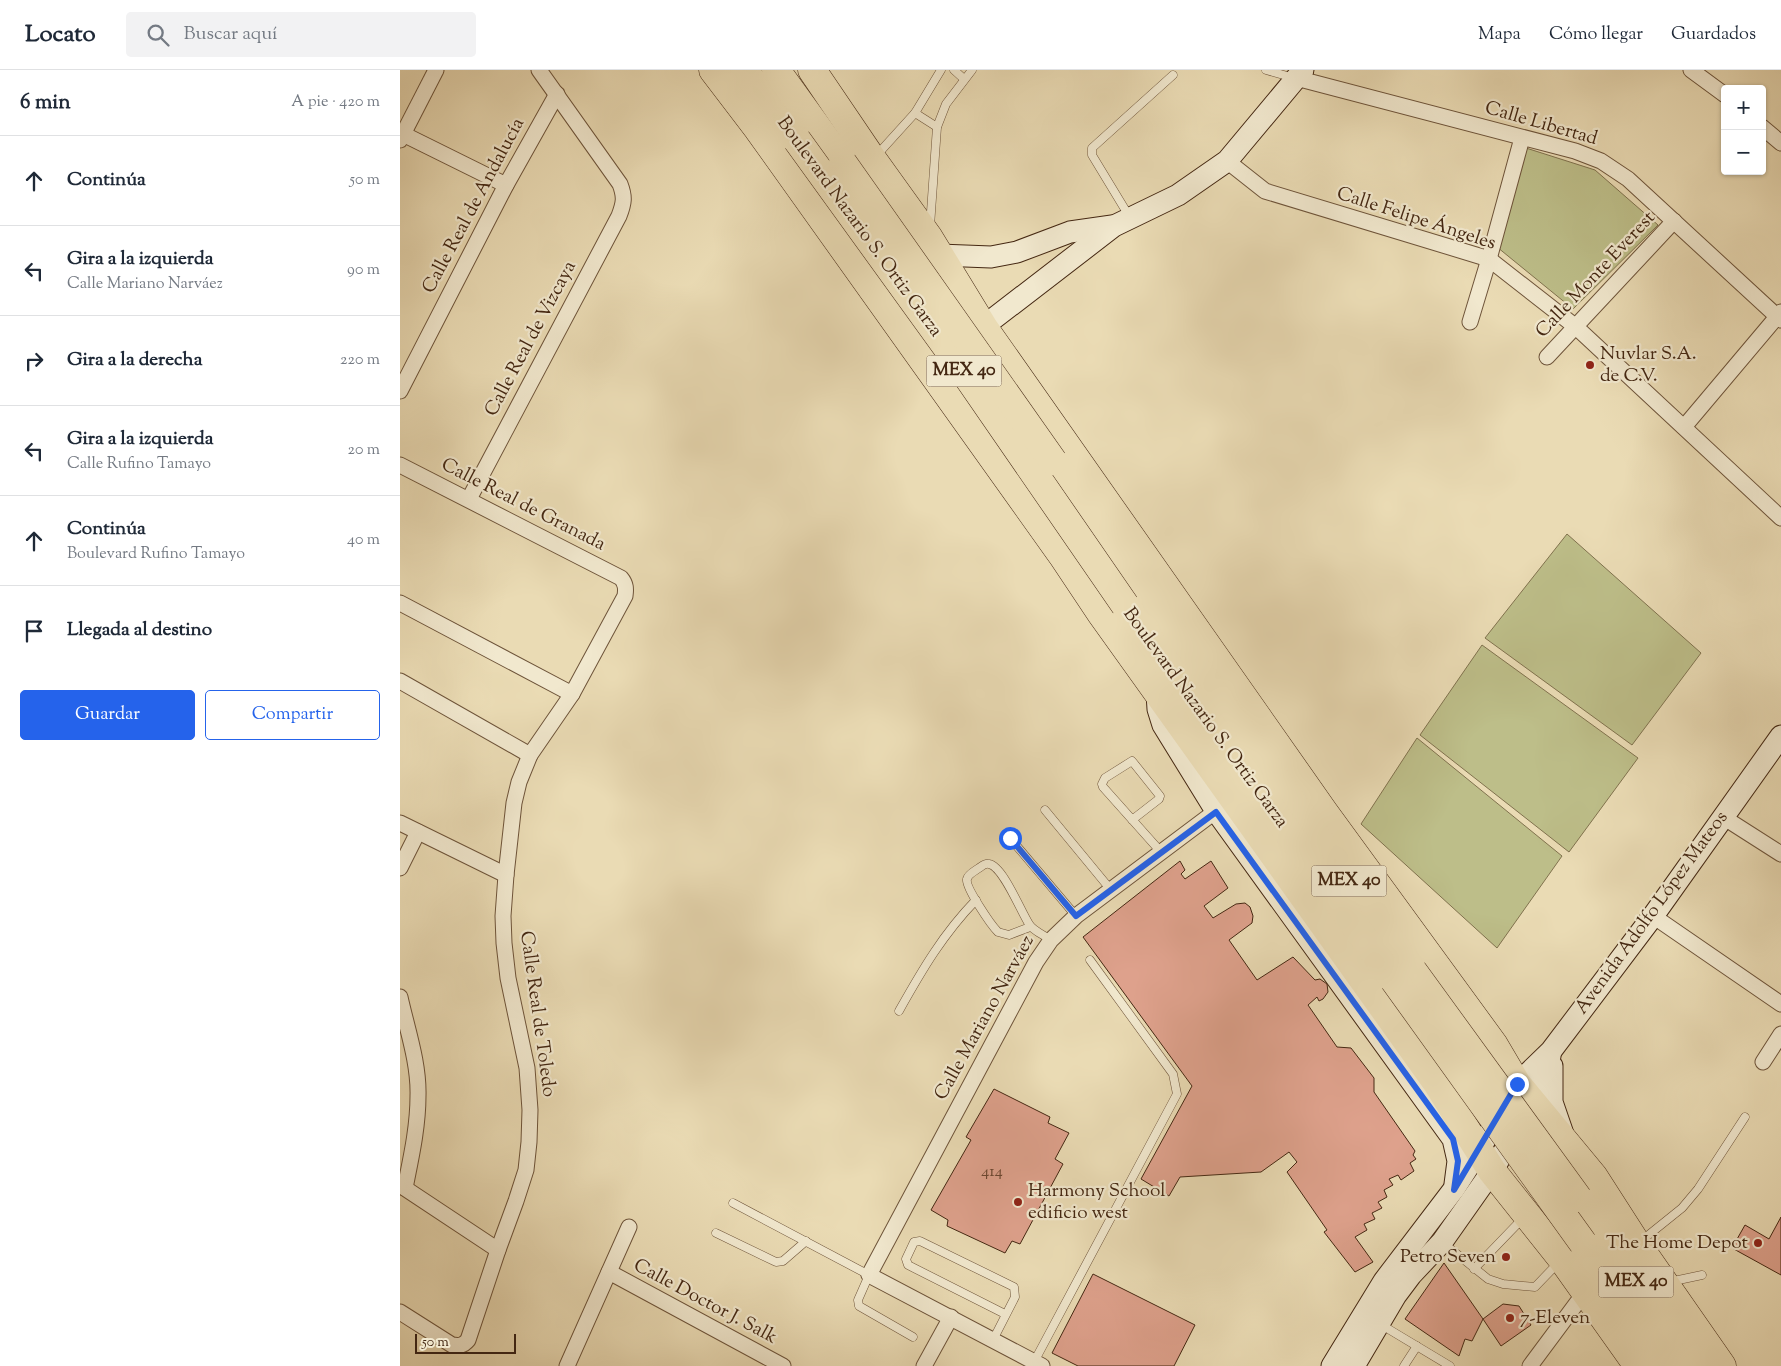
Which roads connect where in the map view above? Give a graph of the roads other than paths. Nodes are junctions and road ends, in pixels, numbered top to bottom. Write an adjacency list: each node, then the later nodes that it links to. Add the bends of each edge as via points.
1 (436, 70): 21 (street)
2 (539, 70): 16 (street)
3 (714, 70): 19 (highway)
4 (743, 70): 19 (highway); 48 (highway, Boulevard Nazario S. Ortiz Garza / MEX 40, bridge, via 956,360)
5 (812, 70): 24 (highway)
6 (941, 70): 17 (lane)
7 (954, 70): 14 (lane)
8 (972, 70): 14 (lane)
9 (1266, 70): 11 (lane)
10 (1691, 70): 15 (street)
11 (1299, 74): 22 (street, Calle Libertad); 25 (street)
12 (1173, 75): 27 (lane, via 1092,148 1092,155)
13 (784, 77): 51 (highway, Boulevard Nazario S. Ortiz Garza / MEX 40, bridge)
14 (964, 79): 18 (lane, via 946,104)
15 (1721, 92)
16 (557, 94): 26 (street, Calle Real de Andalucía); 40 (street, Calle Real de Vizcaya, via 620,184 624,195 619,216)
17 (915, 113): 18 (lane); 24 (lane)
18 (936, 126): 29 (lane)
19 (758, 129): 36 (highway)
20 (1766, 130): 23 (street)
21 (402, 137): 26 (street)
22 (1522, 138): 28 (street, Calle Libertad, via 1575,151 1601,162 1628,179); 30 (street)
23 (1781, 143)
24 (873, 160): 29 (highway)
25 (1227, 161): 27 (street, via 1178,195); 30 (street, Calle Felipe Ángeles, via 1265,191)
26 (506, 185): 37 (street, Calle Real de Andalucía)
27 (1122, 221): 29 (street, via 1070,232 1016,252 991,257); 34 (street)
28 (1674, 221): 31 (street, Calle Libertad); 33 (street, Calle Monte Everest)
29 (934, 246): 34 (highway)
30 (1489, 260): 32 (street); 33 (street, Calle Felipe Ángeles)
31 (1780, 316): 38 (street)
32 (1470, 322)
33 (1576, 327): 35 (street, Calle Monte Everest); 38 (street, Calle Felipe Ángeles)
34 (984, 328): 36 (street); 54 (highway)
35 (1547, 356)
36 (928, 367): 42 (highway)
37 (400, 391)
38 (1684, 426): 41 (street, Calle Felipe Ángeles)
39 (400, 465): 40 (street, Calle Real de Granada)
40 (469, 500): 43 (street, Calle Real de Granada, via 621,578)
41 (1781, 518)
42 (1062, 555): 46 (highway); 48 (highway, via 1081,573 1162,676)
43 (625, 583): 47 (street, Calle Real de Toledo, via 625,596)
44 (400, 603): 47 (street)
45 (400, 681): 50 (street)
46 (1157, 691): 53 (street, via 1163,725); 79 (highway)
47 (572, 694): 50 (street, Calle Real de Toledo)
48 (1198, 709): 71 (highway, Boulevard Nazario S. Ortiz Garza / MEX 40)
49 (1781, 736): 55 (street, Avenida Adolfo López Mateos)
50 (530, 755): 63 (street, Calle Real de Toledo, via 514,803)
51 (1284, 791): 54 (highway); 71 (highway, Boulevard Nazario S. Ortiz Garza / MEX 40)
52 (1045, 810): 64 (lane)
53 (1216, 812): 60 (street, Calle Mariano Narváez); 86 (street, via 1453,1139 1458,1161)
54 (1324, 812): 76 (highway)
55 (1723, 817): 61 (street); 67 (street, Avenida Adolfo López Mateos)
56 (1132, 820): 56 (lane, via 1102,784 1104,778 1132,761 1160,796); 60 (lane)
57 (400, 823): 58 (street)
58 (418, 832): 62 (street); 63 (street)
59 (1010, 838): 66 (lane)
60 (1161, 852): 64 (street, Calle Mariano Narváez)
61 (1781, 854)
62 (400, 868)
63 (506, 875): 94 (street, Calle Real de Toledo, via 504,943 527,1068 530,1110 526,1170)
64 (1111, 890): 66 (street, Calle Mariano Narváez)
65 (976, 900): 68 (lane, via 998,932 1009,935); 68 (lane, via 968,876 991,864 1006,882); 74 (lane, via 938,946)
66 (1076, 916): 69 (street, Calle Mariano Narváez)
67 (1653, 916): 73 (street); 77 (street, Avenida Adolfo López Mateos)
68 (1030, 926): 69 (lane)
69 (1051, 940): 98 (street, Calle Mariano Narváez, via 1036,962)
70 (1090, 960): 109 (lane, via 1173,1074 1177,1094)
71 (1404, 976): 85 (highway, Boulevard Nazario S. Ortiz Garza / MEX 40, bridge); 95 (highway, Boulevard Nazario S. Ortiz Garza / MEX 40, bridge)
72 (400, 997): 84 (street, via 416,1066 418,1096 416,1127)
73 (1781, 1004)
74 (899, 1011)
75 (1781, 1034): 78 (street)
76 (1494, 1045): 79 (highway, via 1478,1071 1466,1078); 80 (highway)
77 (1551, 1051): 80 (street, Avenida Adolfo López Mateos); 82 (street, via 1552,1102)
78 (1763, 1062)
79 (1437, 1083): 83 (highway)
80 (1525, 1094): 82 (highway); 83 (street, Avenida Adolfo López Mateos)
81 (1745, 1117): 93 (lane, via 1682,1208)
82 (1565, 1141): 85 (highway)
83 (1486, 1161): 86 (street); 88 (highway); 92 (street)
84 (402, 1187): 94 (street)
85 (1586, 1188): 88 (highway, via 1577,1174 1565,1176 1542,1197); 93 (highway); 120 (highway, Boulevard Nazario S. Ortiz Garza / MEX 40)
86 (1454, 1190): 113 (street, via 1384,1281)
87 (733, 1203): 91 (lane)
88 (1533, 1223): 95 (highway); 96 (lane)
89 (629, 1227): 97 (street)
90 (716, 1233): 91 (lane, via 776,1262)
91 (806, 1242): 98 (lane)
92 (1442, 1242): 96 (lane); 105 (street, via 1411,1275)
93 (1637, 1244): 100 (highway)
94 (498, 1250): 102 (street, Calle Real de Toledo, via 465,1344 452,1346)
95 (1572, 1251): 96 (lane, via 1535,1287 1503,1284 1488,1279); 101 (highway); 119 (highway, Boulevard Nazario S. Ortiz Garza / MEX 40)
96 (1474, 1268)
97 (609, 1272): 110 (street); 111 (street, Calle Doctor J. Salk)
98 (869, 1275): 104 (street); 106 (lane, via 858,1300 859,1306)
99 (1702, 1275): 100 (lane)
100 (1665, 1283): 121 (highway)
101 (1585, 1292): 117 (street); 118 (highway)
102 (400, 1312)
103 (1005, 1314): 103 (lane, via 1015,1297 1014,1287 920,1241 914,1242 906,1259 908,1265); 107 (lane)
104 (951, 1318): 107 (street); 112 (street)
105 (1379, 1323): 108 (lane); 114 (street)
106 (913, 1336)
107 (993, 1340): 109 (street)
108 (1417, 1346): 115 (lane); 116 (lane)
109 (1038, 1364)
110 (567, 1366)
111 (783, 1366)
112 (924, 1366)
113 (1332, 1366)
114 (1354, 1366)
115 (1404, 1366)
116 (1450, 1366)
117 (1530, 1366)
118 (1638, 1366)
119 (1666, 1366)
120 (1694, 1366)
121 (1722, 1366)

